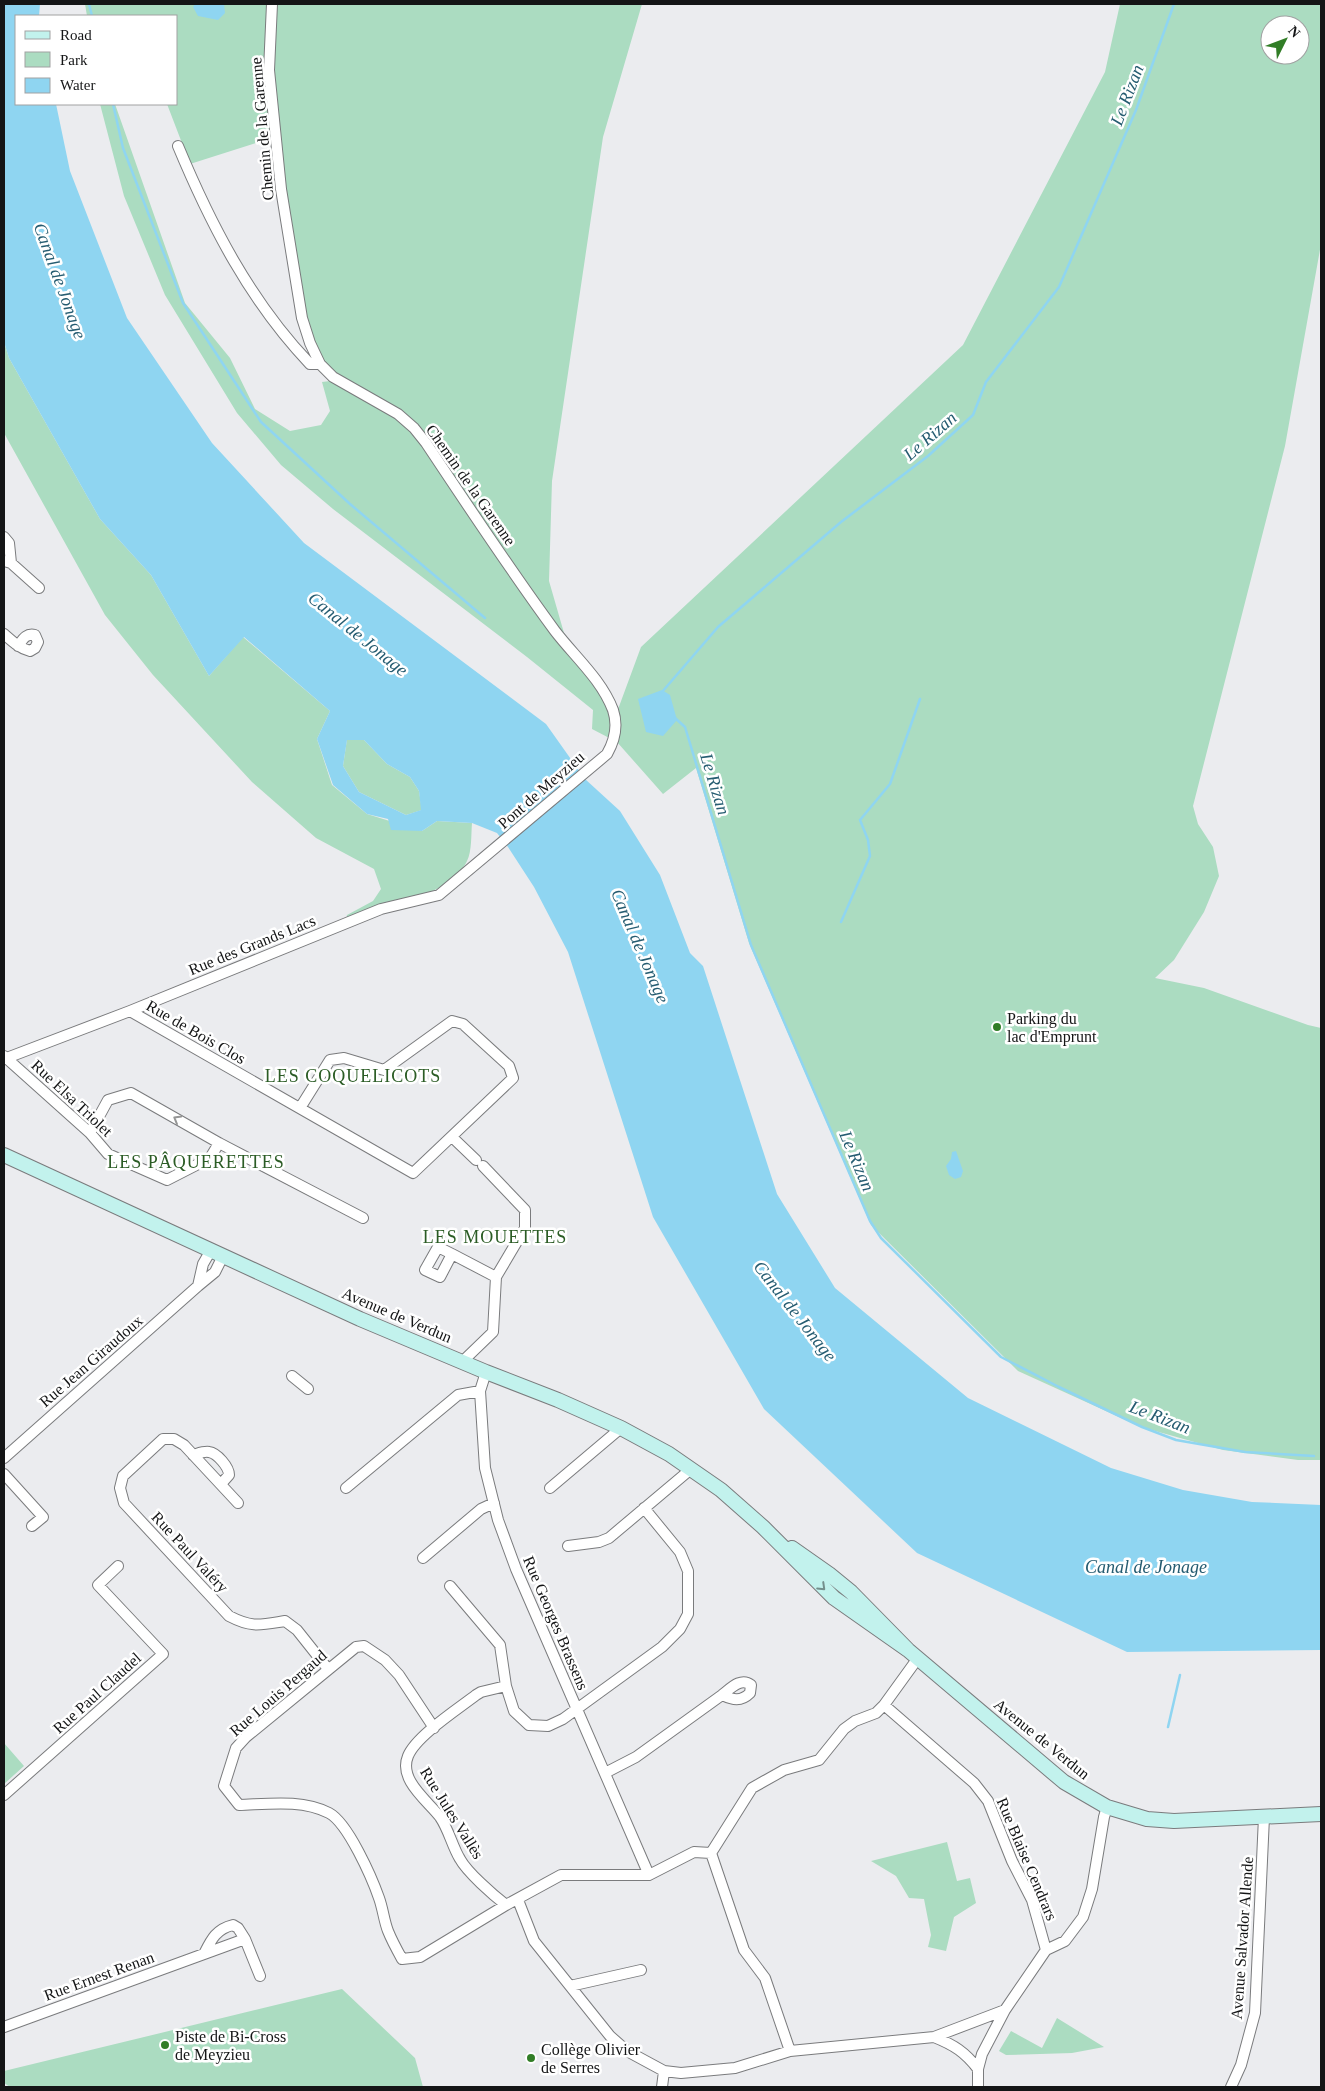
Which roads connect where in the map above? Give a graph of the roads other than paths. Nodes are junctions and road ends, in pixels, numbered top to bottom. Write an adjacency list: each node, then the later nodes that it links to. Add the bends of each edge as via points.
1 (272, 4): 3 (street, Chemin de la Garenne, via 269,70 281,189 302,318)
2 (178, 146): 3 (street, via 202,204 263,309 310,364)
3 (320, 364): 9 (street, Chemin de la Garenne, via 333,377 398,414 414,428 555,630 602,687 613,712 616,730 607,754)
4 (4, 537): 5 (street, via 8,543)
5 (7, 562): 6 (street)
6 (39, 588)
7 (4, 634): 8 (street)
8 (18, 646)
9 (601, 759): 10 (street, Pont de Meyzieu)
10 (501, 844): 11 (street, Rue des Grands Lacs, via 439,895 380,909)
11 (130, 1011): 12 (street, Rue des Grands Lacs); 13 (street, Rue de Bois Clos)
12 (5, 1057): 14 (street, Rue Elsa Triolet)
13 (300, 1108): 15 (street, Rue de Bois Clos, via 413,1173); 15 (street, Rue de Bois Clos, via 330,1060 344,1058 384,1070 452,1021 464,1024 509,1066 513,1078)
14 (90, 1133): 16 (street, Rue Elsa Triolet, via 108,1154 167,1180 210,1158); 16 (street, one-way to 14, via 131,1093 108,1100)
15 (452, 1137): 21 (street, via 525,1210 525,1228)
16 (220, 1143): 18 (street)
17 (4, 1155): 19 (main road, Avenue de Verdun)
18 (363, 1218)
19 (217, 1253): 22 (street, via 204,1264); 22 (street, Rue Jean Giraudoux, via 215,1272); 23 (main road, Avenue de Verdun, via 360,1319)
20 (452, 1254): 21 (street)
21 (496, 1277): 23 (street, via 493,1332)
22 (198, 1286): 30 (street, Rue Jean Giraudoux)
23 (462, 1361): 24 (main road, Avenue de Verdun)
24 (486, 1372): 27 (street, Rue Georges Brassens); 28 (main road, Avenue de Verdun)
25 (292, 1376): 26 (street)
26 (308, 1389)
27 (480, 1391): 34 (street, via 458,1395); 37 (street, Rue Georges Brassens, via 485,1468)
28 (621, 1428): 31 (main road, Avenue de Verdun); 35 (street)
29 (193, 1454): 33 (street, Rue Paul Valéry); 33 (street, via 208,1451 216,1455 229,1470); 45 (street, Rue Paul Valéry, via 174,1439 163,1439 123,1476 120,1488 124,1503 229,1616 246,1625 285,1621 298,1630)
30 (4, 1458)
31 (691, 1469): 38 (street); 44 (main road, Avenue de Verdun, via 763,1527 829,1574)
32 (4, 1474): 39 (street, via 42,1517)
33 (221, 1484): 36 (street, Rue Paul Valéry)
34 (346, 1488)
35 (550, 1488)
36 (238, 1503)
37 (494, 1503): 41 (street); 49 (street, Rue Georges Brassens, via 516,1569)
38 (644, 1508): 40 (street, via 609,1538); 49 (street, via 680,1552 688,1571 688,1614 680,1630 662,1647)
39 (32, 1526)
40 (568, 1546)
41 (423, 1558)
42 (118, 1566): 52 (street, Rue Paul Claudel, via 98,1584 163,1654)
43 (450, 1586): 46 (street, via 500,1645)
44 (913, 1654): 48 (street); 53 (main road, Avenue de Verdun, via 1064,1782)
45 (328, 1669): 50 (street, Rue Louis Pergaud, via 356,1647 364,1646 400,1675); 59 (street, Rue Louis Pergaud, via 236,1748 224,1786 239,1805 285,1803 306,1806 330,1814 342,1824 379,1898 388,1930 402,1959 420,1957)
46 (506, 1686): 49 (street, via 514,1711 529,1725 548,1726); 50 (street, Rue Jules Vallès, via 481,1692)
47 (722, 1695): 51 (street, via 636,1757)
48 (884, 1705): 56 (street, via 876,1713 855,1721 844,1730 819,1760 784,1770 752,1788); 61 (street, Rue Blaise Cendrars, via 974,1783 988,1801 1032,1900)
49 (577, 1709): 51 (street, Rue Georges Brassens)
50 (434, 1728): 59 (street, Rue Jules Vallès, via 413,1746 406,1758 407,1774 415,1789 441,1818 460,1861)
51 (605, 1773): 57 (street, Rue Georges Brassens)
52 (4, 1795)
53 (1107, 1807): 55 (main road, Avenue de Verdun, via 1147,1818 1174,1821); 61 (street, via 1092,1889 1083,1917 1066,1941)
54 (1321, 1814): 55 (main road, Avenue de Verdun)
55 (1264, 1817): 74 (street, Avenue Salvador Allende, via 1255,2013 1241,2065)
56 (710, 1853): 57 (street, via 694,1852); 69 (street, via 744,1950 765,1978)
57 (649, 1875): 58 (street, via 561,1875)
58 (518, 1900): 59 (street); 65 (street, via 534,1941)
59 (506, 1905)
60 (245, 1939): 62 (street, Rue Ernest Renan); 62 (street, via 238,1928 233,1925 226,1927 217,1932); 64 (street)
61 (1046, 1950): 66 (street)
62 (204, 1954): 67 (street, Rue Ernest Renan)
63 (641, 1970): 65 (street)
64 (260, 1976)
65 (570, 1986): 71 (street, via 610,2036 627,2051)
66 (1005, 2010): 68 (street); 70 (street, via 982,2054)
67 (4, 2027)
68 (934, 2037): 69 (street); 70 (street, via 951,2044)
69 (790, 2051): 71 (street, via 735,2068 681,2073)
70 (978, 2069): 73 (street)
71 (664, 2071): 72 (street)
72 (662, 2087)
73 (978, 2087)
74 (1231, 2087)

